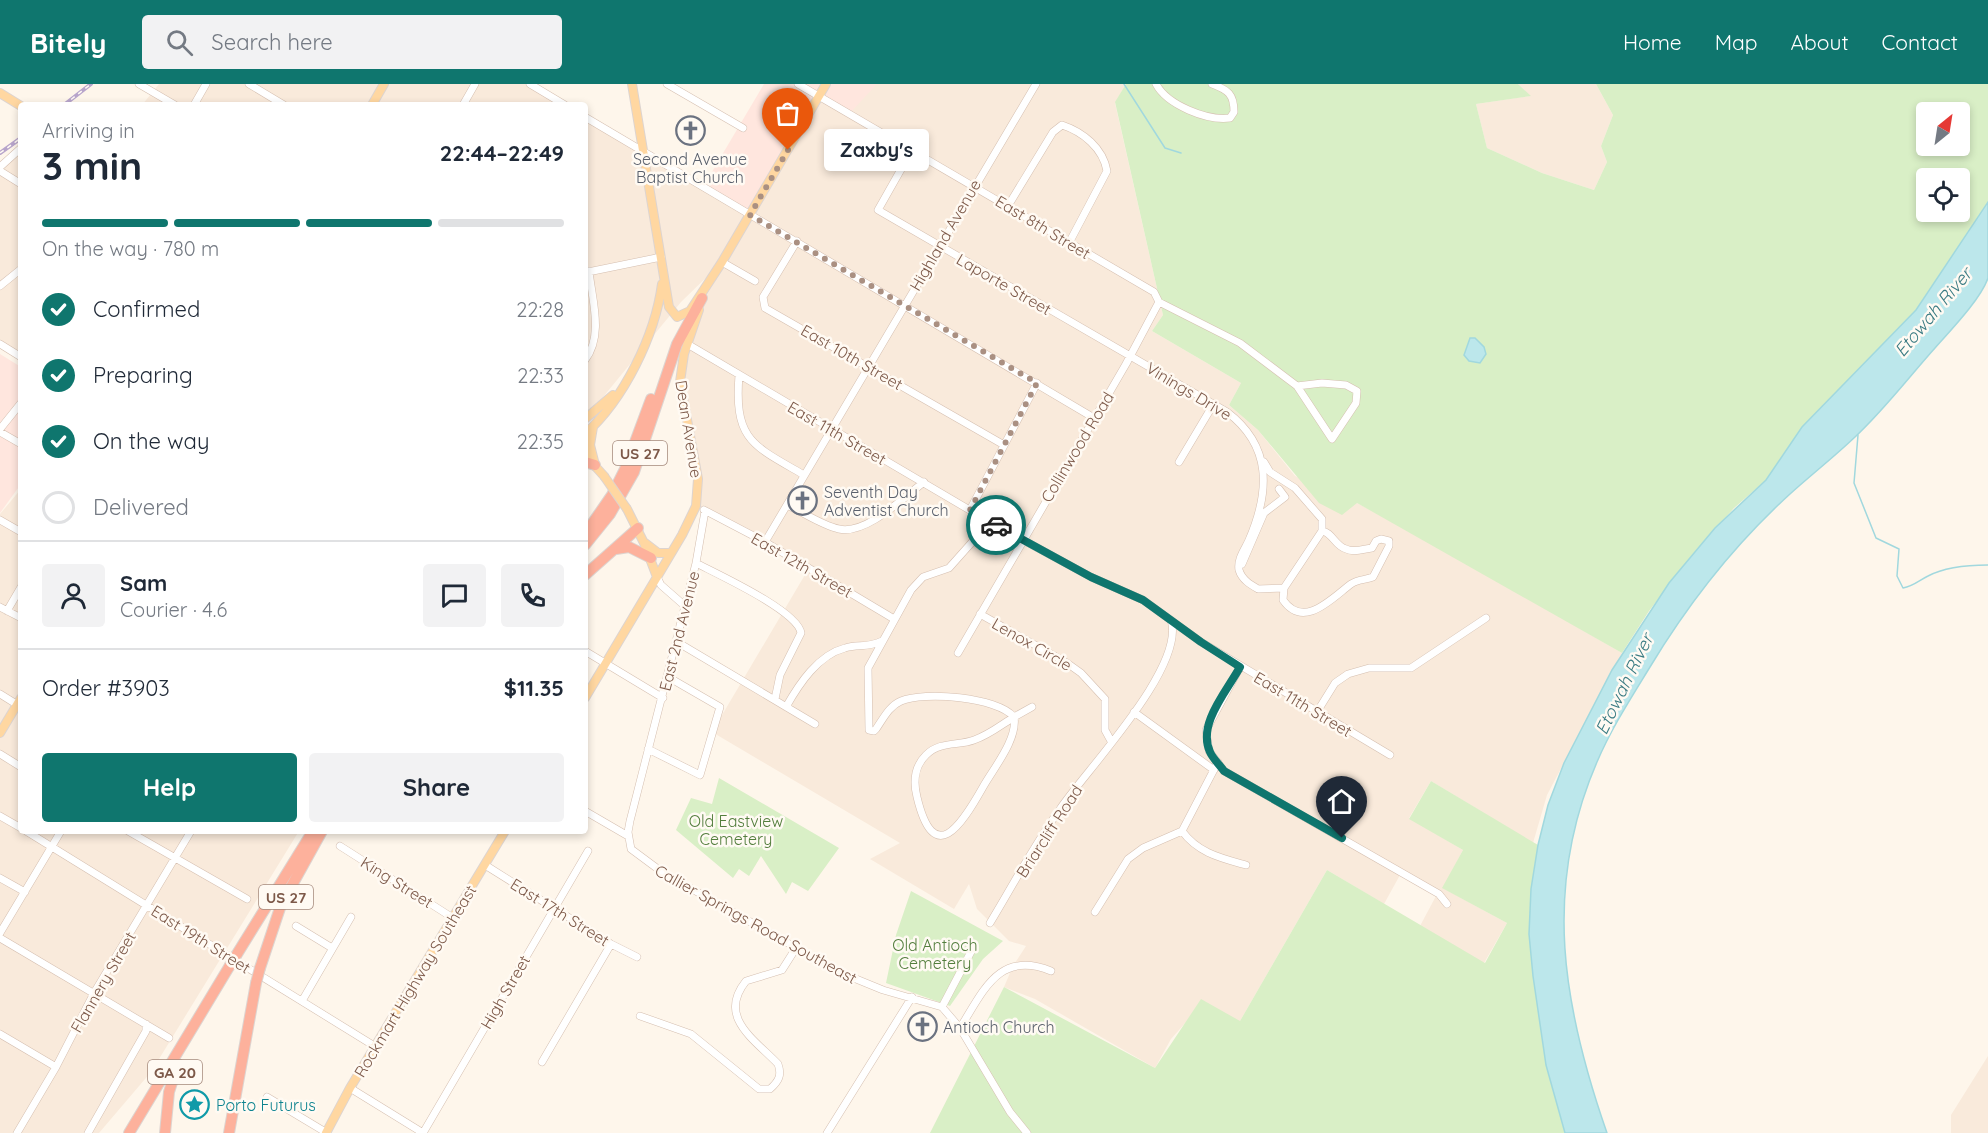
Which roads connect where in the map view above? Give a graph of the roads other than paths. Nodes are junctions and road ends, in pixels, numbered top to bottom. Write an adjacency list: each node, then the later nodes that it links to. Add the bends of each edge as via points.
1 (139, 84): 16 (street)
2 (206, 84): 17 (street)
3 (249, 84): 18 (street)
4 (384, 84): 19 (main road)
5 (475, 84): 20 (street)
6 (530, 84): 21 (street)
7 (632, 84): 27 (main road)
8 (667, 84): 24 (street)
9 (798, 84): 15 (street, East 8th Street)
10 (826, 84): 15 (main road, US 27)
11 (1036, 84): 30 (street, Highland Avenue)
12 (1156, 84): 13 (street, via 1163,95 1182,106 1221,119 1230,118 1234,98 1226,89)
13 (1212, 84)
14 (0, 93): 22 (main road)
15 (819, 96): 25 (street, East 8th Street); 32 (main road, US 27)
16 (170, 102)
17 (196, 102)
18 (280, 102)
19 (374, 102)
20 (465, 102)
21 (560, 102)
22 (18, 104)
23 (588, 119): 27 (street)
24 (743, 128)
25 (912, 150): 30 (street, East 8th Street); 35 (street, Laporte Street, via 878,210)
26 (18, 151): 28 (street)
27 (644, 152): 32 (street); 36 (main road)
28 (0, 169): 29 (street)
29 (18, 182)
30 (973, 186): 31 (street, East 8th Street); 35 (street, Highland Avenue)
31 (1008, 206): 34 (street, East 8th Street); 34 (street, via 1053,132 1062,125 1076,130 1102,154 1107,171)
32 (750, 215): 33 (street); 37 (main road, US 27)
33 (797, 241): 47 (street); 54 (street, East 10th Street, via 763,297 765,308)
34 (1069, 243): 46 (street, East 8th Street, via 1154,292)
35 (938, 246): 47 (street, Highland Avenue); 53 (street, Laporte Street)
36 (661, 257): 39 (street); 40 (main road)
37 (722, 262): 42 (street); 44 (main road, US 27)
38 (18, 271): 43 (street)
39 (588, 272)
40 (663, 275): 48 (main road, via 672,314); 58 (main road, via 657,316)
41 (588, 278): 52 (street, via 596,329)
42 (755, 281)
43 (0, 286)
44 (707, 286): 45 (main road, US 27); 48 (main road, US 27)
45 (702, 298): 50 (main road, Dean Avenue); 88 (highway, US 27, via 677,344 634,472 610,514)
46 (1159, 302): 53 (street, Collinwood Road); 57 (street, East 8th Street, via 1240,342)
47 (904, 304): 54 (street, Highland Avenue); 56 (street)
48 (690, 311): 75 (highway, US 27, via 670,345)
49 (0, 344): 51 (street)
50 (689, 345): 55 (street, East 11th Street); 77 (main road, Dean Avenue, via 680,382 698,479)
51 (18, 355)
52 (588, 355)
53 (1130, 356): 59 (street, Vinings Drive); 62 (street, Collinwood Road)
54 (868, 366): 66 (street, Highland Avenue); 68 (street, East 10th Street)
55 (739, 375): 66 (street, East 11th Street); 72 (street, via 738,396 746,435 760,450)
56 (1037, 383): 62 (street); 68 (street)
57 (1297, 386): 57 (street, via 1312,411 1332,439 1356,403 1357,391 1346,385)
58 (620, 389): 61 (main road); 63 (main road)
59 (1213, 405): 69 (street, Vinings Drive, via 1244,425); 70 (street)
60 (18, 407): 64 (street)
61 (588, 416)
62 (1094, 418): 87 (street, Collinwood Road)
63 (594, 426): 65 (main road); 71 (main road)
64 (0, 430): 67 (street)
65 (588, 431)
66 (832, 431): 72 (street, Highland Avenue); 73 (street, East 11th Street)
67 (18, 442)
68 (1004, 445): 78 (street)
69 (1263, 460): 86 (street, Vinings Drive, via 1267,468 1295,488 1322,519); 95 (street, via 1259,511)
70 (1179, 462)
71 (590, 464): 83 (main road, bridge, via 604,476)
72 (804, 475): 76 (street, Highland Avenue)
73 (924, 483): 76 (street, via 868,524 852,530 837,529); 78 (street, East 11th Street)
74 (1279, 489): 95 (street, via 1285,497 1264,513)
75 (612, 495): 80 (highway); 85 (highway, US 27)
76 (787, 505): 89 (street, Highland Avenue)
77 (696, 506): 79 (street, East 12th Street); 92 (main road, Dean Avenue)
78 (970, 510): 82 (street, East 11th Street)
79 (705, 511): 89 (street, East 12th Street); 94 (street, East 2nd Avenue)
80 (588, 519)
81 (0, 520): 84 (street)
82 (990, 522): 87 (street, East 11th Street); 105 (street, via 949,568 917,581)
83 (638, 528): 90 (main road); 91 (highway)
84 (18, 529)
85 (588, 530)
86 (1326, 532): 98 (street); 98 (street, via 1346,549 1359,551 1371,548 1376,540 1389,541 1373,577 1352,584 1320,609 1306,612 1292,609 1283,600)
87 (1024, 539): 102 (street, Collinwood Road); 106 (street, East 11th Street, via 1091,577 1143,600)
88 (588, 541)
89 (765, 542): 105 (street, East 12th Street)
90 (644, 543): 92 (main road, via 658,553); 93 (main road)
91 (616, 549): 93 (highway, via 629,547); 96 (highway)
92 (671, 553): 97 (main road, Dean Avenue)
93 (651, 558): 97 (main road)
94 (696, 563): 100 (street, East 2nd Avenue); 117 (street, via 787,614 800,628 780,675)
95 (1239, 565): 98 (street, via 1243,577 1258,589)
96 (588, 572)
97 (657, 577): 100 (street); 111 (main road)
98 (1284, 588)
99 (18, 591): 101 (street)
100 (685, 606): 108 (street, East 2nd Avenue)
101 (4, 609): 103 (street)
102 (980, 615): 110 (street, Collinwood Road); 127 (street, Lenox Circle, via 1081,673 1105,699 1105,730)
103 (18, 616)
104 (1486, 618): 123 (street, via 1411,668 1369,668 1348,674 1335,683)
105 (894, 619): 107 (street)
106 (1172, 620): 112 (street, East 11th Street); 122 (street, via 1175,631 1170,654)
107 (883, 641): 120 (street, via 868,648 846,648 824,659); 124 (street, via 867,674 868,725 872,731 892,706 912,698 966,699 1007,711)
108 (677, 642): 113 (street, East 2nd Avenue); 117 (street)
109 (588, 653): 111 (street)
110 (958, 653)
111 (606, 664): 114 (main road); 116 (street)
112 (1240, 667): 123 (street, East 11th Street); 131 (street, via 1206,730 1209,751)
113 (668, 677): 116 (street, East 2nd Avenue); 128 (street, via 720,707 700,775)
114 (588, 693)
115 (0, 694): 118 (street)
116 (663, 698): 128 (street, East 2nd Avenue)
117 (775, 699): 120 (street)
118 (18, 702)
119 (18, 706): 126 (main road)
120 (786, 707): 125 (street)
121 (1032, 707): 124 (street)
122 (1134, 712): 127 (street); 133 (street)
123 (1317, 712): 130 (street, East 11th Street)
124 (1014, 717): 124 (street, via 975,740 945,744 926,755 913,781 928,828 941,835 962,824 1008,742)
125 (815, 724)
126 (0, 733)
127 (1112, 741): 161 (street, Briarcliff Road, via 1059,809)
128 (648, 749): 145 (street)
129 (0, 754): 132 (street)
130 (1390, 755)
131 (1218, 762): 133 (street); 155 (street, via 1224,771 1439,894)
132 (18, 765)
133 (1214, 770): 137 (street)
134 (588, 813): 145 (street)
135 (0, 816): 136 (street)
136 (18, 826)
137 (1182, 831): 151 (street, via 1206,852); 158 (street, via 1143,848 1128,860)
138 (31, 834): 146 (street, East 19th Street)
139 (59, 834): 146 (street)
140 (133, 834): 149 (street)
141 (189, 834): 149 (street, Flannery Street)
142 (311, 834): 174 (highway, US 27, bridge)
143 (320, 834): 181 (highway, US 27, bridge, via 281,905 256,984)
144 (503, 834): 150 (main road, Rockmart Highway Southeast)
145 (628, 836): 167 (street, Callier Springs Road Southeast, via 631,849 643,860)
146 (52, 846): 153 (street); 156 (street, East 19th Street)
147 (340, 846): 160 (street, King Street)
148 (588, 851): 157 (street, High Street)
149 (175, 859): 154 (street); 156 (street, Flannery Street)
150 (485, 865): 157 (street, East 17th Street); 160 (main road, Rockmart Highway Southeast)
151 (1246, 865)
152 (0, 878): 153 (street)
153 (25, 892): 163 (street)
154 (247, 899)
155 (1447, 904)
156 (148, 905): 170 (street, Flannery Street); 172 (street, East 19th Street)
157 (555, 907): 164 (street, East 17th Street); 193 (street, High Street)
158 (1095, 912)
159 (351, 916): 166 (street)
160 (453, 918): 180 (main road, Rockmart Highway Southeast)
161 (990, 923)
162 (296, 926): 166 (street)
163 (0, 935): 170 (street)
164 (611, 944): 168 (street, East 17th Street); 182 (street)
165 (974, 946): 173 (street)
166 (332, 948): 172 (street)
167 (796, 948): 171 (street, Callier Springs Road Southeast, via 869,986); 175 (street, via 782,970 746,981 735,1000 740,1025 778,1064 780,1077 771,1089 759,1089 691,1034)
168 (637, 957)
169 (1051, 971): 177 (street, via 1037,966 1007,968 990,982)
170 (94, 993): 176 (street); 183 (street, Flannery Street)
171 (912, 997): 173 (street, Callier Springs Road Southeast); 194 (street)
172 (302, 1001): 180 (street, East 19th Street)
173 (942, 1007): 177 (street)
174 (202, 1015): 188 (highway, US 27); 189 (highway, GA 20, via 174,1073)
175 (640, 1016)
176 (146, 1024): 179 (street); 187 (street, via 146,1031)
177 (960, 1028): 195 (street, via 1010,1112)
178 (0, 1034): 183 (street)
179 (169, 1038)
180 (376, 1047): 184 (main road, Rockmart Highway Southeast)
181 (245, 1054): 190 (highway, US 27); 191 (highway)
182 (542, 1062)
183 (56, 1067): 186 (street, Flannery Street)
184 (350, 1088): 192 (main road, Rockmart Highway Southeast); 193 (street)
185 (267, 1097): 192 (street)
186 (17, 1133)
187 (88, 1133)
188 (129, 1133)
189 (165, 1133)
190 (229, 1133)
191 (237, 1133)
192 (326, 1133)
193 (423, 1133)
194 (827, 1133)
195 (1028, 1133)

